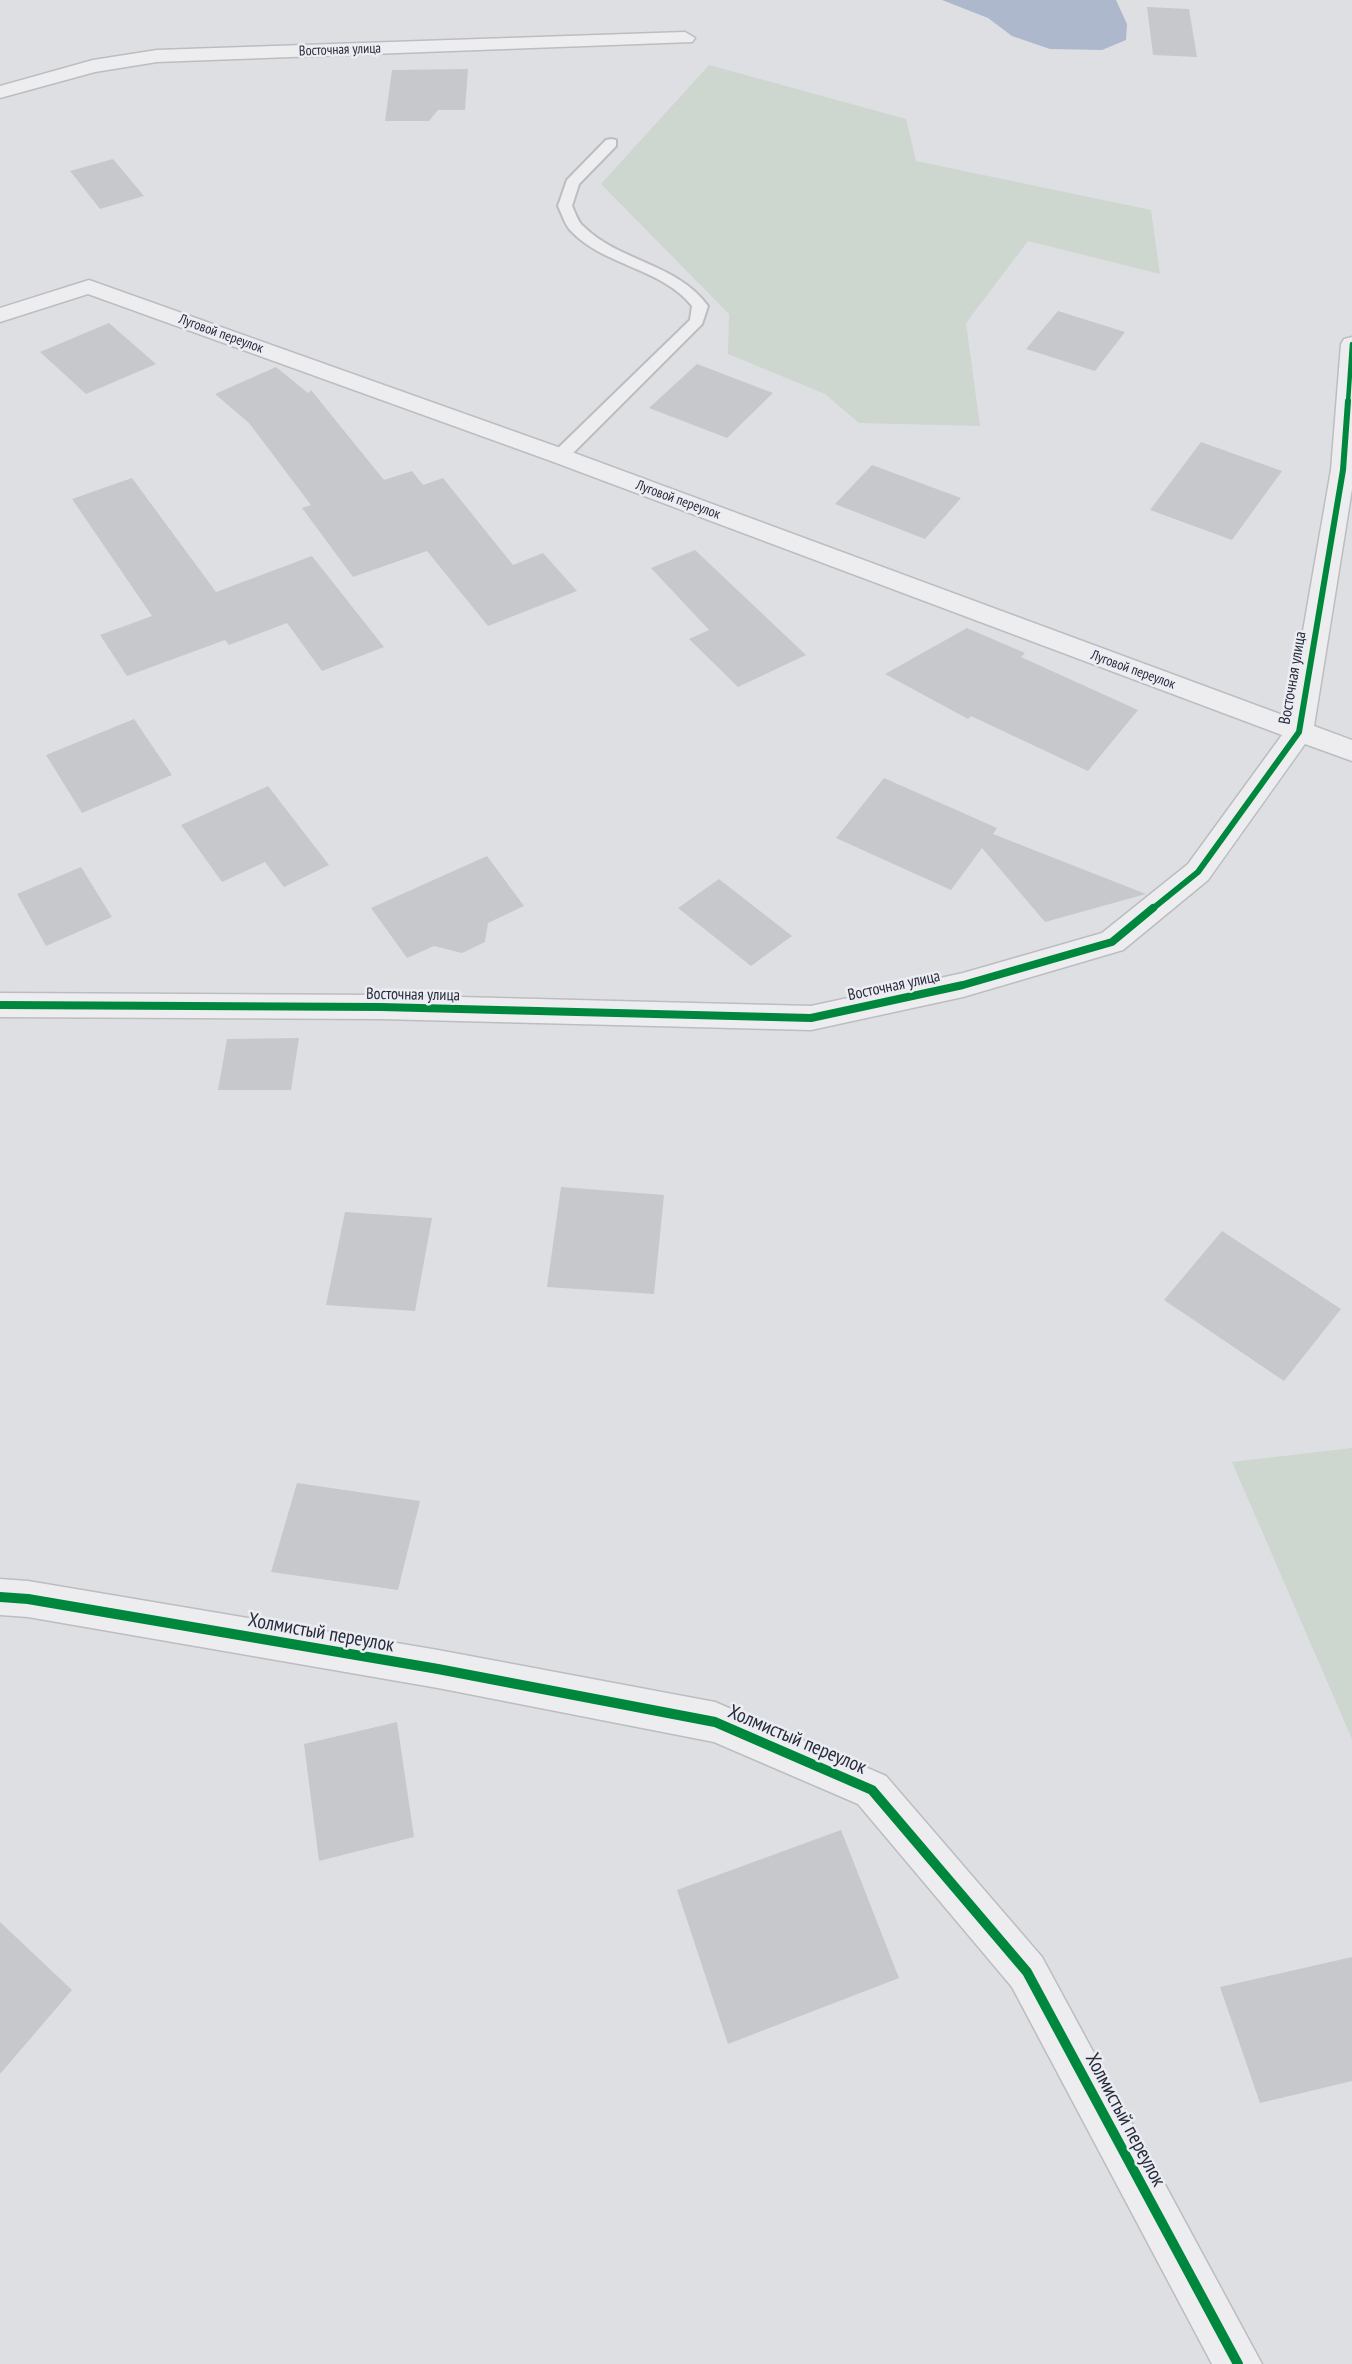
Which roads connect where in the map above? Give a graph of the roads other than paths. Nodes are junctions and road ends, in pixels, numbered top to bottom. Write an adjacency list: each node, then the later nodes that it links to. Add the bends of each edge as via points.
1 (685, 38): 2 (street, Восточная улица, via 157,56 93,66)
2 (0, 93)
3 (611, 143): 6 (lane, via 572,183 565,206 576,228 602,246 666,276 688,291 700,306 697,321)
4 (0, 315): 6 (street, Луговой переулок, via 89,286)
5 (1352, 344): 7 (street, Восточная улица, via 1343,470)
6 (560, 456): 7 (street, Луговой переулок)
7 (1299, 732): 8 (street, Луговой переулок); 9 (street, Восточная улица, via 1198,872 1112,942 963,985 811,1018 369,1007)
8 (1352, 751)
9 (0, 1005)
10 (0, 1597): 11 (street, Холмистый переулок, via 438,1669 715,1722 872,1790 1027,1972)
11 (1238, 2364)

